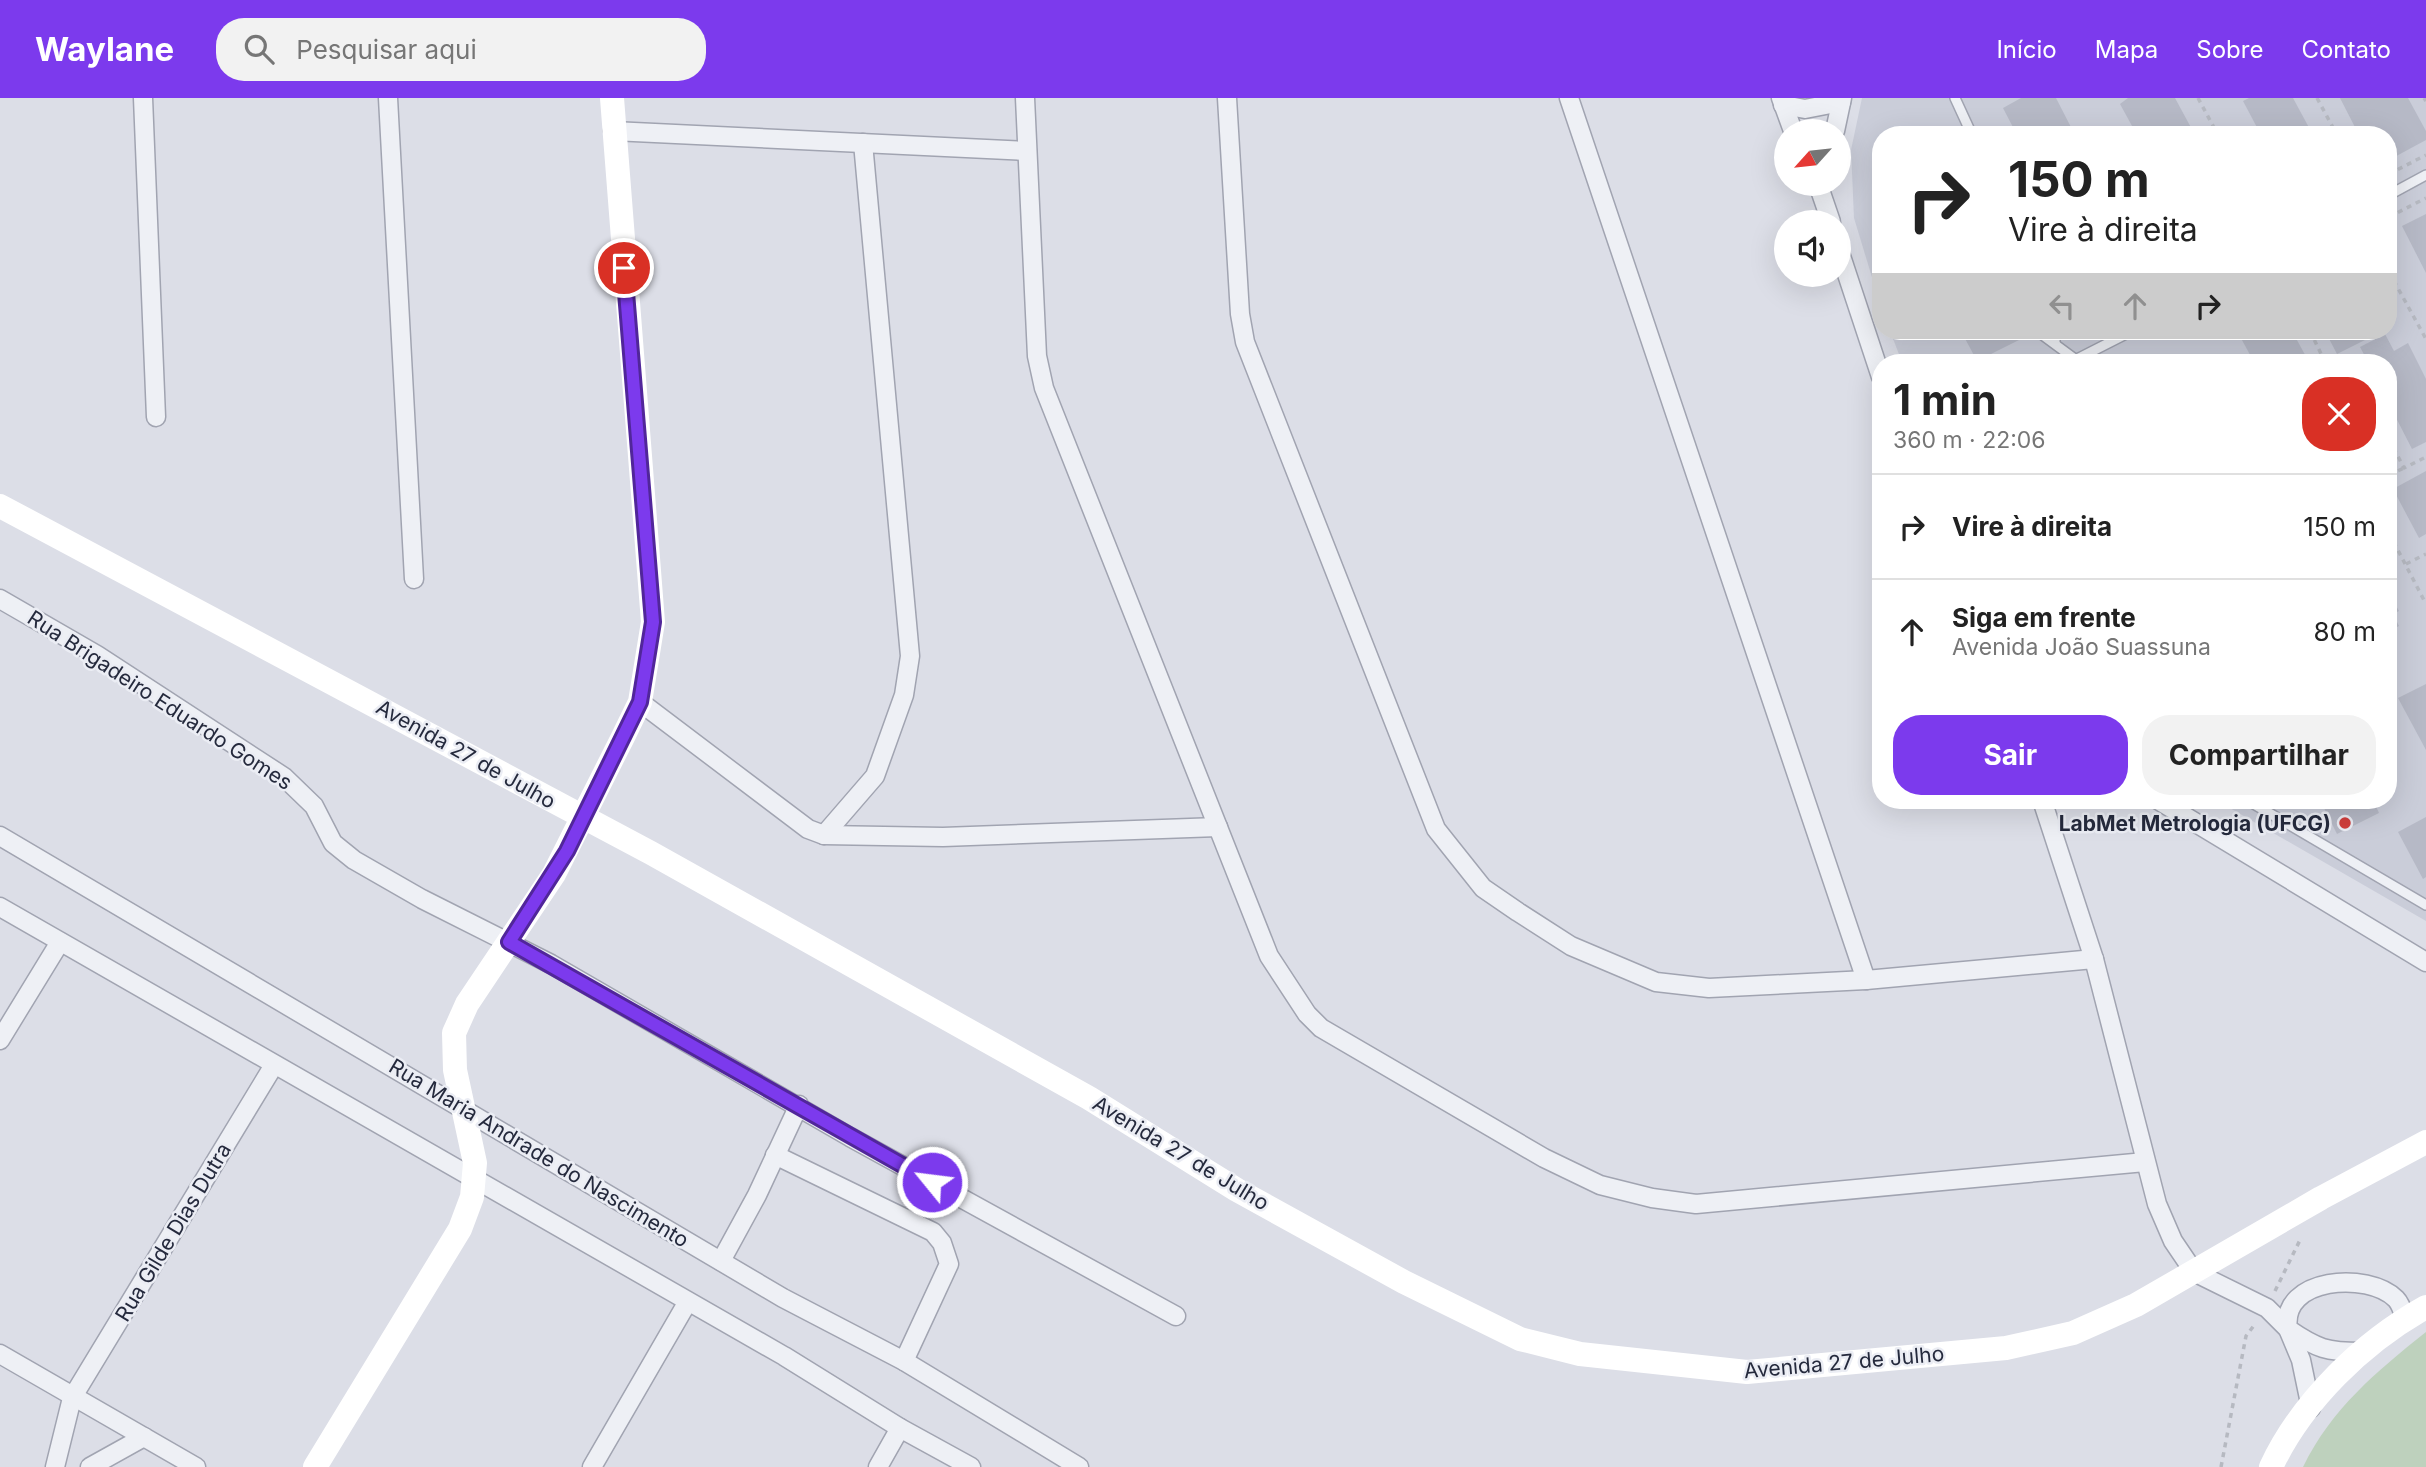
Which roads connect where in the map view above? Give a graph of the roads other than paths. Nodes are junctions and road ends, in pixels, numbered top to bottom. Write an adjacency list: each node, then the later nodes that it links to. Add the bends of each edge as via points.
1 (143, 98): 25 (street)
2 (388, 98): 27 (street)
3 (612, 98): 13 (street)
4 (1025, 98): 15 (street)
5 (1227, 98): 43 (street, via 1245,342 1436,829 1483,888 1571,946 1626,972 1656,982 1709,988)
6 (1569, 98): 43 (street)
7 (1955, 98): 12 (lane)
8 (1841, 100): 9 (street, via 1805,109); 11 (street)
9 (1782, 102): 10 (street)
10 (1788, 119)
11 (1837, 119)
12 (1968, 126)
13 (613, 131): 14 (street); 29 (street, via 653,622)
14 (863, 143): 15 (street); 35 (street, via 910,656 904,695 875,776)
15 (1027, 151): 34 (street, via 1037,356 1044,388)
16 (2426, 175): 17 (lane)
17 (2397, 191)
18 (1851, 286): 22 (street)
19 (2050, 340): 21 (lane)
20 (2116, 340): 24 (lane)
21 (2055, 343): 23 (lane)
22 (1873, 354)
23 (2069, 354)
24 (2091, 354)
25 (156, 417)
26 (0, 506): 33 (street, Avenida 27 de Julho)
27 (414, 579)
28 (0, 599): 40 (street, Rua Brigadeiro Eduardo Gomes, via 97,655 284,777 314,806 341,852)
29 (640, 702): 33 (street); 35 (street, via 808,829)
30 (2045, 809): 41 (street)
31 (2173, 809): 42 (street)
32 (2262, 809): 37 (lane)
33 (582, 817): 40 (street, via 554,874); 53 (street, Avenida 27 de Julho, via 1089,1098 1237,1190 1404,1282 1520,1339 1580,1354 1746,1372 2006,1348 2073,1333)
34 (1218, 827): 35 (street, via 943,837); 50 (street, via 1269,956 1321,1028 1544,1158 1600,1185 1696,1204)
35 (824, 835)
36 (0, 836): 47 (street, Rua Maria Andrade do Nascimento)
37 (2426, 905)
38 (0, 907): 39 (street)
39 (60, 942): 44 (street); 45 (street)
40 (509, 942): 46 (street, Rua Brigadeiro Eduardo Gomes); 47 (street, via 467,1004 454,1033 455,1070)
41 (2094, 959): 43 (street); 50 (street)
42 (2426, 962)
43 (1866, 980)
44 (0, 1040)
45 (274, 1065): 51 (street); 61 (street, Rua Gilde Dias Dutra)
46 (799, 1105): 49 (street); 56 (street, Rua Brigadeiro Eduardo Gomes)
47 (467, 1121): 51 (street); 52 (street, Rua Maria Andrade do Nascimento)
48 (2426, 1142): 53 (street, Avenida 27 de Julho)
49 (775, 1155): 52 (street); 60 (street, via 933,1232 942,1243 949,1264)
50 (2145, 1162): 53 (street, via 2173,1241)
51 (474, 1183): 54 (street); 68 (street, via 460,1229)
52 (721, 1261): 60 (street, Rua Maria Andrade do Nascimento)
53 (2194, 1272): 57 (street, via 2267,1308)
54 (687, 1303): 63 (street); 69 (street)
55 (2416, 1313): 57 (street, via 2380,1287 2352,1281 2322,1286 2294,1300 2286,1316); 58 (street)
56 (1176, 1316)
57 (2288, 1329): 58 (street, via 2329,1352); 62 (street, via 2301,1360)
58 (2362, 1352): 62 (street)
59 (0, 1354): 61 (street)
60 (904, 1361): 72 (street, Rua Maria Andrade do Nascimento)
61 (72, 1398): 64 (street); 65 (street, Rua Gilde Dias Dutra)
62 (2311, 1408): 73 (street, via 2281,1447)
63 (900, 1428): 70 (street); 71 (street)
64 (144, 1437): 66 (street); 67 (street)
65 (55, 1467)
66 (90, 1467)
67 (196, 1467)
68 (315, 1467)
69 (592, 1467)
70 (878, 1467)
71 (971, 1467)
72 (1079, 1467)
73 (2272, 1467)

